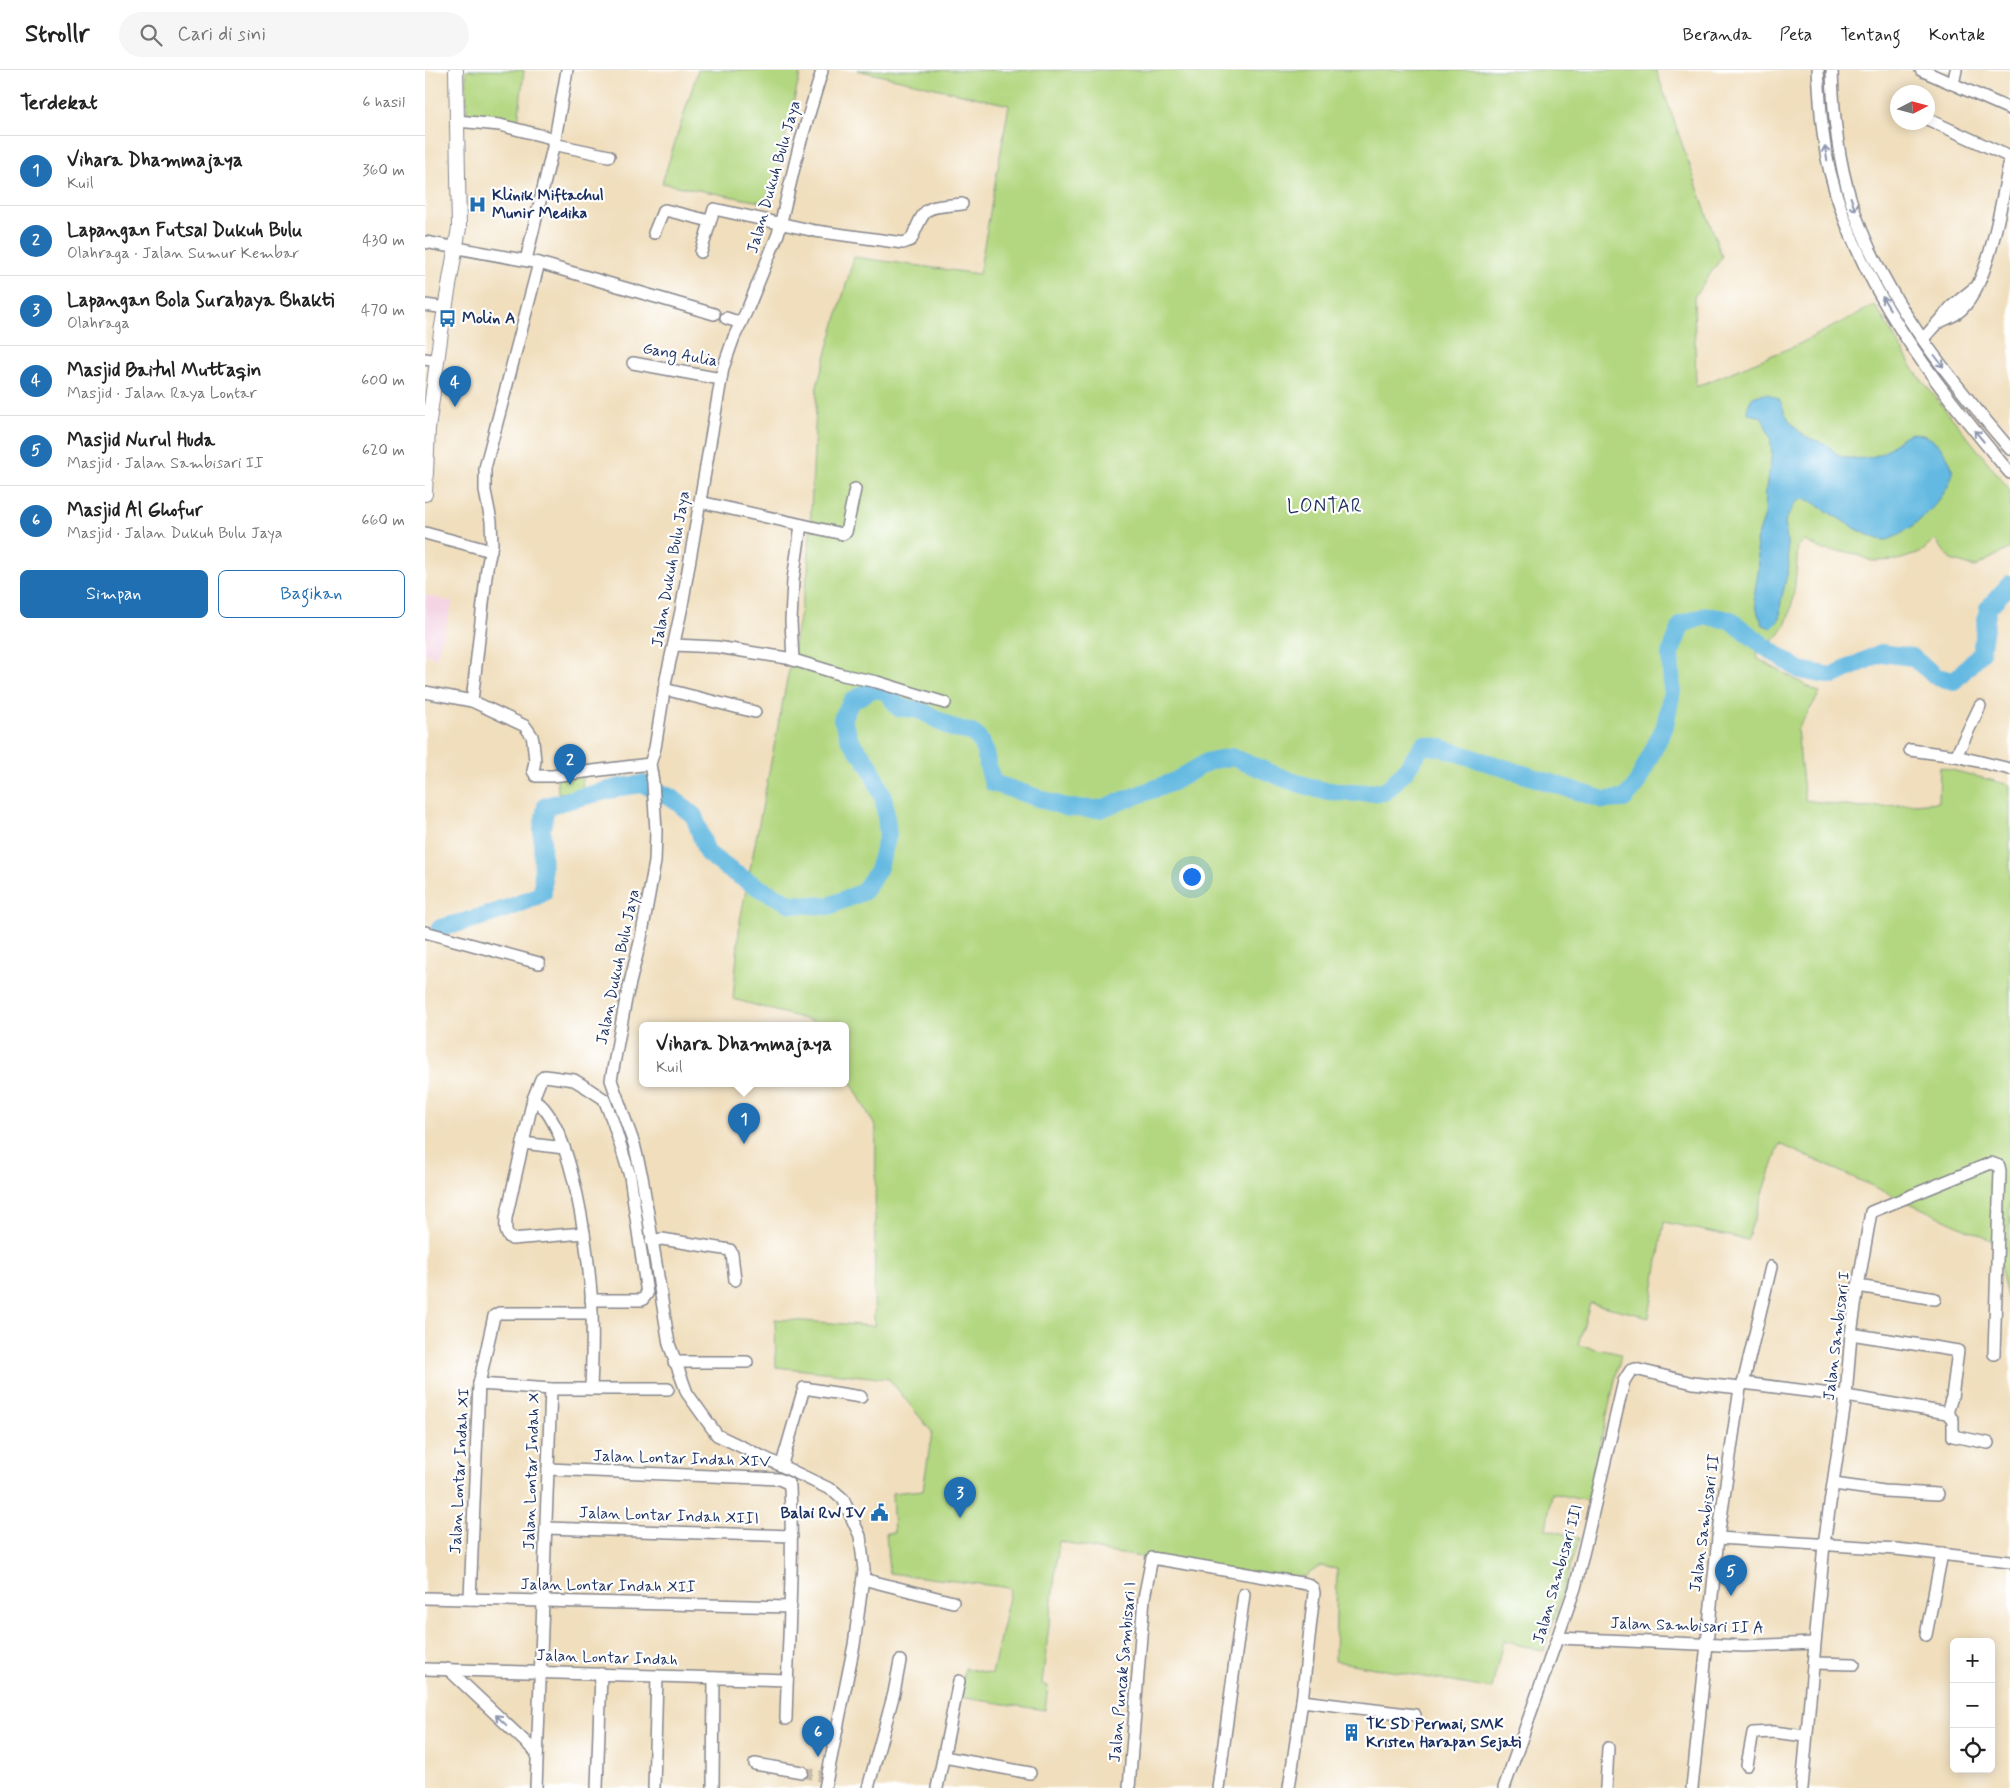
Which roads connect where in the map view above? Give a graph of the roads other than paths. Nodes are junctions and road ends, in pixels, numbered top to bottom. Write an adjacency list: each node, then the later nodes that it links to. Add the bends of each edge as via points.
1 (455, 70): 10 (street)
2 (567, 70): 12 (street)
3 (1818, 70): 34 (street, one-way to 3, via 1936,381 1901,329 1858,253 1839,206 1830,171 1822,130)
4 (1832, 70): 29 (street, one-way to 29, via 1836,130 1851,202 1883,273)
5 (1921, 70): 8 (street)
6 (1956, 70): 8 (street)
7 (822, 71): 17 (street, Jalan Dukuh Bulu Jaya, via 799,147)
8 (1953, 84): 9 (street)
9 (2010, 110)
10 (457, 121): 12 (street, via 509,127); 20 (street, via 459,212)
11 (1935, 123): 14 (street)
12 (554, 142): 13 (street); 22 (street)
13 (609, 156)
14 (2010, 158): 29 (street, via 1990,252 1977,287 1957,313 1940,322)
15 (962, 204): 17 (street, via 928,208 911,240 903,243)
16 (710, 221): 17 (street, via 716,209); 18 (street, via 663,210); 21 (street)
17 (781, 224): 28 (street, Jalan Dukuh Bulu Jaya)
18 (654, 233)
19 (425, 242): 20 (street)
20 (455, 247): 22 (street); 25 (street)
21 (701, 252)
22 (526, 260): 23 (street)
23 (539, 263): 26 (street); 40 (street, via 485,468 485,491 493,533)
24 (425, 305): 25 (street)
25 (445, 308): 30 (street)
26 (714, 314)
27 (726, 318): 28 (street)
28 (741, 323): 32 (street, Jalan Dukuh Bulu Jaya)
29 (1923, 340): 33 (street, one-way to 33)
30 (431, 360): 36 (street)
31 (633, 363): 32 (street, Gang Aulia)
32 (721, 379): 37 (street, Jalan Dukuh Bulu Jaya)
33 (2010, 449)
34 (2010, 473)
35 (855, 489): 38 (street, via 845,533)
36 (425, 494)
37 (700, 502): 38 (street); 41 (street, Jalan Dukuh Bulu Jaya)
38 (801, 525): 42 (street, via 793,580)
39 (425, 533): 40 (street)
40 (491, 551): 45 (street)
41 (674, 645): 42 (street, via 717,647); 43 (street, Jalan Dukuh Bulu Jaya)
42 (793, 660): 46 (street)
43 (664, 689): 48 (street); 51 (street, Jalan Dukuh Bulu Jaya)
44 (425, 692): 45 (street)
45 (472, 701): 51 (street, via 528,729 534,744 533,771 536,776)
46 (945, 703)
47 (1980, 706): 50 (street)
48 (755, 712)
49 (1910, 750): 50 (street)
50 (1957, 756): 52 (street)
51 (650, 764): 59 (street, Jalan Dukuh Bulu Jaya, via 656,831 655,862 611,1080 634,1144)
52 (2010, 769)
53 (425, 932): 54 (street)
54 (539, 963)
55 (533, 1099): 56 (street); 57 (street, via 547,1110); 64 (street, via 545,1076 574,1080 598,1094 604,1099 631,1176 647,1294 643,1300)
56 (523, 1143): 57 (street); 58 (street, via 506,1218 507,1236 512,1239)
57 (564, 1148): 58 (street, via 577,1190)
58 (584, 1233): 64 (street)
59 (651, 1241): 61 (street, via 662,1239 730,1250); 68 (street, Jalan Dukuh Bulu Jaya)
60 (1771, 1267): 71 (street, Jalan Sambisari II)
61 (735, 1280)
62 (1857, 1286): 63 (street); 66 (street, Jalan Sambisari I); 67 (street, Jalan Sambisari I, via 1871,1212 1995,1164 2000,1171)
63 (1935, 1299)
64 (591, 1300): 65 (street)
65 (592, 1313): 70 (street, via 496,1314); 73 (street)
66 (1851, 1334): 75 (street, Jalan Sambisari I); 77 (street, via 1958,1351)
67 (1994, 1354)
68 (674, 1362): 69 (street); 79 (street, Jalan Dukuh Bulu Jaya, via 687,1393 717,1435)
69 (747, 1362)
70 (479, 1384): 72 (street, Jalan Lontar Indah XI); 92 (street, Jalan Lontar Indah XI)
71 (1741, 1386): 75 (street); 85 (street, Jalan Sambisari II); 97 (street, Jalan Sambisari III, via 1693,1383 1631,1370 1624,1381 1575,1588)
72 (551, 1389): 73 (street, Jalan Lontar Indah X); 80 (street, Jalan Lontar Indah X)
73 (591, 1389): 74 (street, Jalan Lontar Indah X)
74 (668, 1389)
75 (1846, 1396): 77 (street); 81 (street, Jalan Sambisari I)
76 (861, 1397): 79 (street, via 804,1388)
77 (1947, 1413): 78 (street, via 1953,1420 1953,1436)
78 (1988, 1443)
79 (782, 1464): 89 (street, Jalan Dukuh Bulu Jaya, via 834,1490 843,1499 860,1536)
80 (548, 1469): 83 (street, Jalan Lontar Indah X); 84 (street, Jalan Lontar Indah XIV, via 779,1479 790,1487)
81 (1834, 1484): 82 (street); 86 (street, Jalan Sambisari I)
82 (1938, 1494)
83 (546, 1528): 84 (street, Jalan Lontar Indah XIII); 93 (street, Jalan Lontar Indah X)
84 (792, 1536): 95 (street, Jalan Lontar Indah XIV)
85 (1718, 1538): 86 (street); 98 (street, Jalan Sambisari II)
86 (1824, 1544): 87 (street); 99 (street, Jalan Sambisari I)
87 (1942, 1554): 88 (street); 96 (street)
88 (2010, 1562)
89 (863, 1580): 94 (street); 122 (street, Jalan Dukuh Bulu Jaya, via 854,1645)
90 (1244, 1594): 130 (street)
91 (425, 1598): 92 (street, Jalan Lontar Indah XII)
92 (470, 1599): 93 (street, Jalan Lontar Indah XII)
93 (543, 1601): 95 (street, Jalan Lontar Indah XII); 105 (street, Jalan Lontar Indah X)
94 (953, 1602)
95 (791, 1607): 109 (street, Jalan Lontar Indah XIV)
96 (1926, 1635)
97 (1558, 1638): 98 (street, Jalan Sambisari II A); 132 (street, Jalan Sambisari III)
98 (1706, 1643): 99 (street, Jalan Sambisari II A, via 1744,1646); 134 (street, Jalan Sambisari II)
99 (1814, 1643): 101 (street, Jalan Sambisari I)
100 (900, 1661): 127 (street)
101 (1813, 1663): 102 (street); 114 (street, Jalan Sambisari I)
102 (1854, 1664)
103 (425, 1668): 104 (street, Jalan Lontar Indah)
104 (448, 1669): 105 (street, Jalan Lontar Indah); 116 (street, one-way to 104)
105 (541, 1672): 106 (street, Jalan Lontar Indah); 116 (street, Jalan Lontar Indah X)
106 (601, 1674): 107 (street, Jalan Lontar Indah); 124 (street)
107 (657, 1676): 108 (street, Jalan Lontar Indah); 125 (street)
108 (715, 1678): 109 (street, Jalan Lontar Indah); 126 (street)
109 (787, 1680): 113 (street, Jalan Lontar Indah XIV)
110 (959, 1681): 117 (street)
111 (1302, 1701): 112 (street); 129 (street, Jalan Puncak Sambisari I, via 1313,1588 1307,1584 1152,1558 1144,1598); 131 (street)
112 (1415, 1715)
113 (786, 1719)
114 (1806, 1736): 119 (street, via 1753,1733); 135 (street, Jalan Sambisari I)
115 (1608, 1748): 133 (street)
116 (537, 1754): 123 (street, Jalan Lontar Indah X)
117 (944, 1756): 121 (street); 128 (street)
118 (755, 1764): 120 (street)
119 (1747, 1764)
120 (802, 1772)
121 (1030, 1773)
122 (824, 1780)
123 (536, 1788)
124 (597, 1788)
125 (654, 1788)
126 (713, 1788)
127 (868, 1788)
128 (937, 1788)
129 (1129, 1788)
130 (1218, 1788)
131 (1289, 1788)
132 (1504, 1788)
133 (1607, 1788)
134 (1692, 1788)
135 (1802, 1788)

